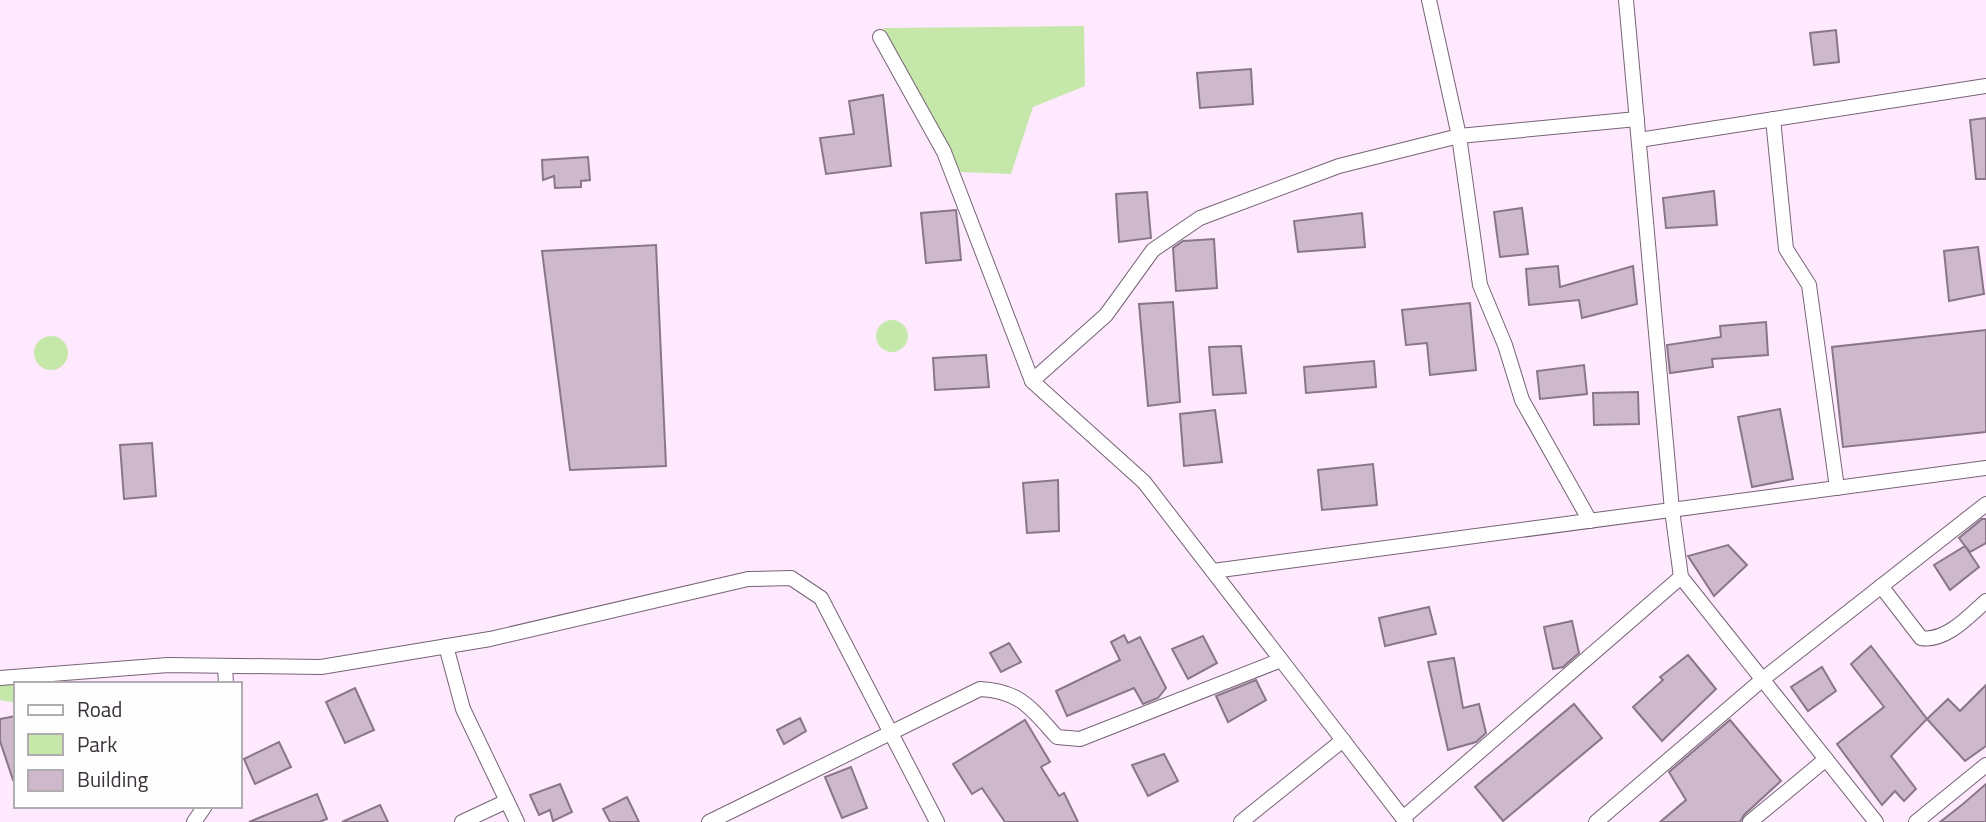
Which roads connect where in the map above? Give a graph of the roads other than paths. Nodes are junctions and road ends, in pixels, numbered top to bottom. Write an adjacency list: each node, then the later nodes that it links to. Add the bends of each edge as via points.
1 (1429, 0): 7 (street)
2 (1626, 0): 5 (street)
3 (880, 37): 9 (street, via 944,152)
4 (1986, 86): 6 (street)
5 (1637, 119): 7 (street); 8 (street)
6 (1773, 119): 8 (street); 11 (street, via 1786,249 1809,285)
7 (1459, 136): 9 (street, via 1339,166 1200,218 1153,250 1106,315); 14 (street, via 1480,285 1522,400)
8 (1639, 140): 13 (street)
9 (1032, 381): 15 (street, via 1144,482)
10 (1986, 468): 11 (street)
11 (1837, 488): 13 (street)
12 (1986, 504): 17 (street)
13 (1671, 510): 14 (street); 16 (street)
14 (1590, 521): 15 (street)
15 (1213, 571): 20 (street)
16 (1681, 578): 23 (street); 30 (street)
17 (1881, 586): 18 (street, via 1922,638 1944,635); 23 (street)
18 (1986, 601)
19 (446, 646): 21 (street, via 321,667); 25 (street, via 748,579 791,578 821,598); 29 (street, via 463,709)
20 (1281, 660): 25 (street, via 1080,739 1057,737 1025,702 1004,690 980,689); 26 (street)
21 (225, 666): 22 (street, via 168,665); 24 (street)
22 (0, 678)
23 (1763, 679): 27 (street); 36 (street)
24 (226, 682)
25 (888, 732): 33 (street); 34 (street)
26 (1343, 740): 30 (street); 35 (street)
27 (1826, 759): 37 (street); 38 (street)
28 (1986, 765): 39 (street)
29 (507, 801): 31 (street); 32 (street)
30 (1404, 820)
31 (462, 822)
32 (517, 822)
33 (709, 822)
34 (937, 822)
35 (1241, 822)
36 (1596, 822)
37 (1751, 822)
38 (1876, 822)
39 (1916, 822)

